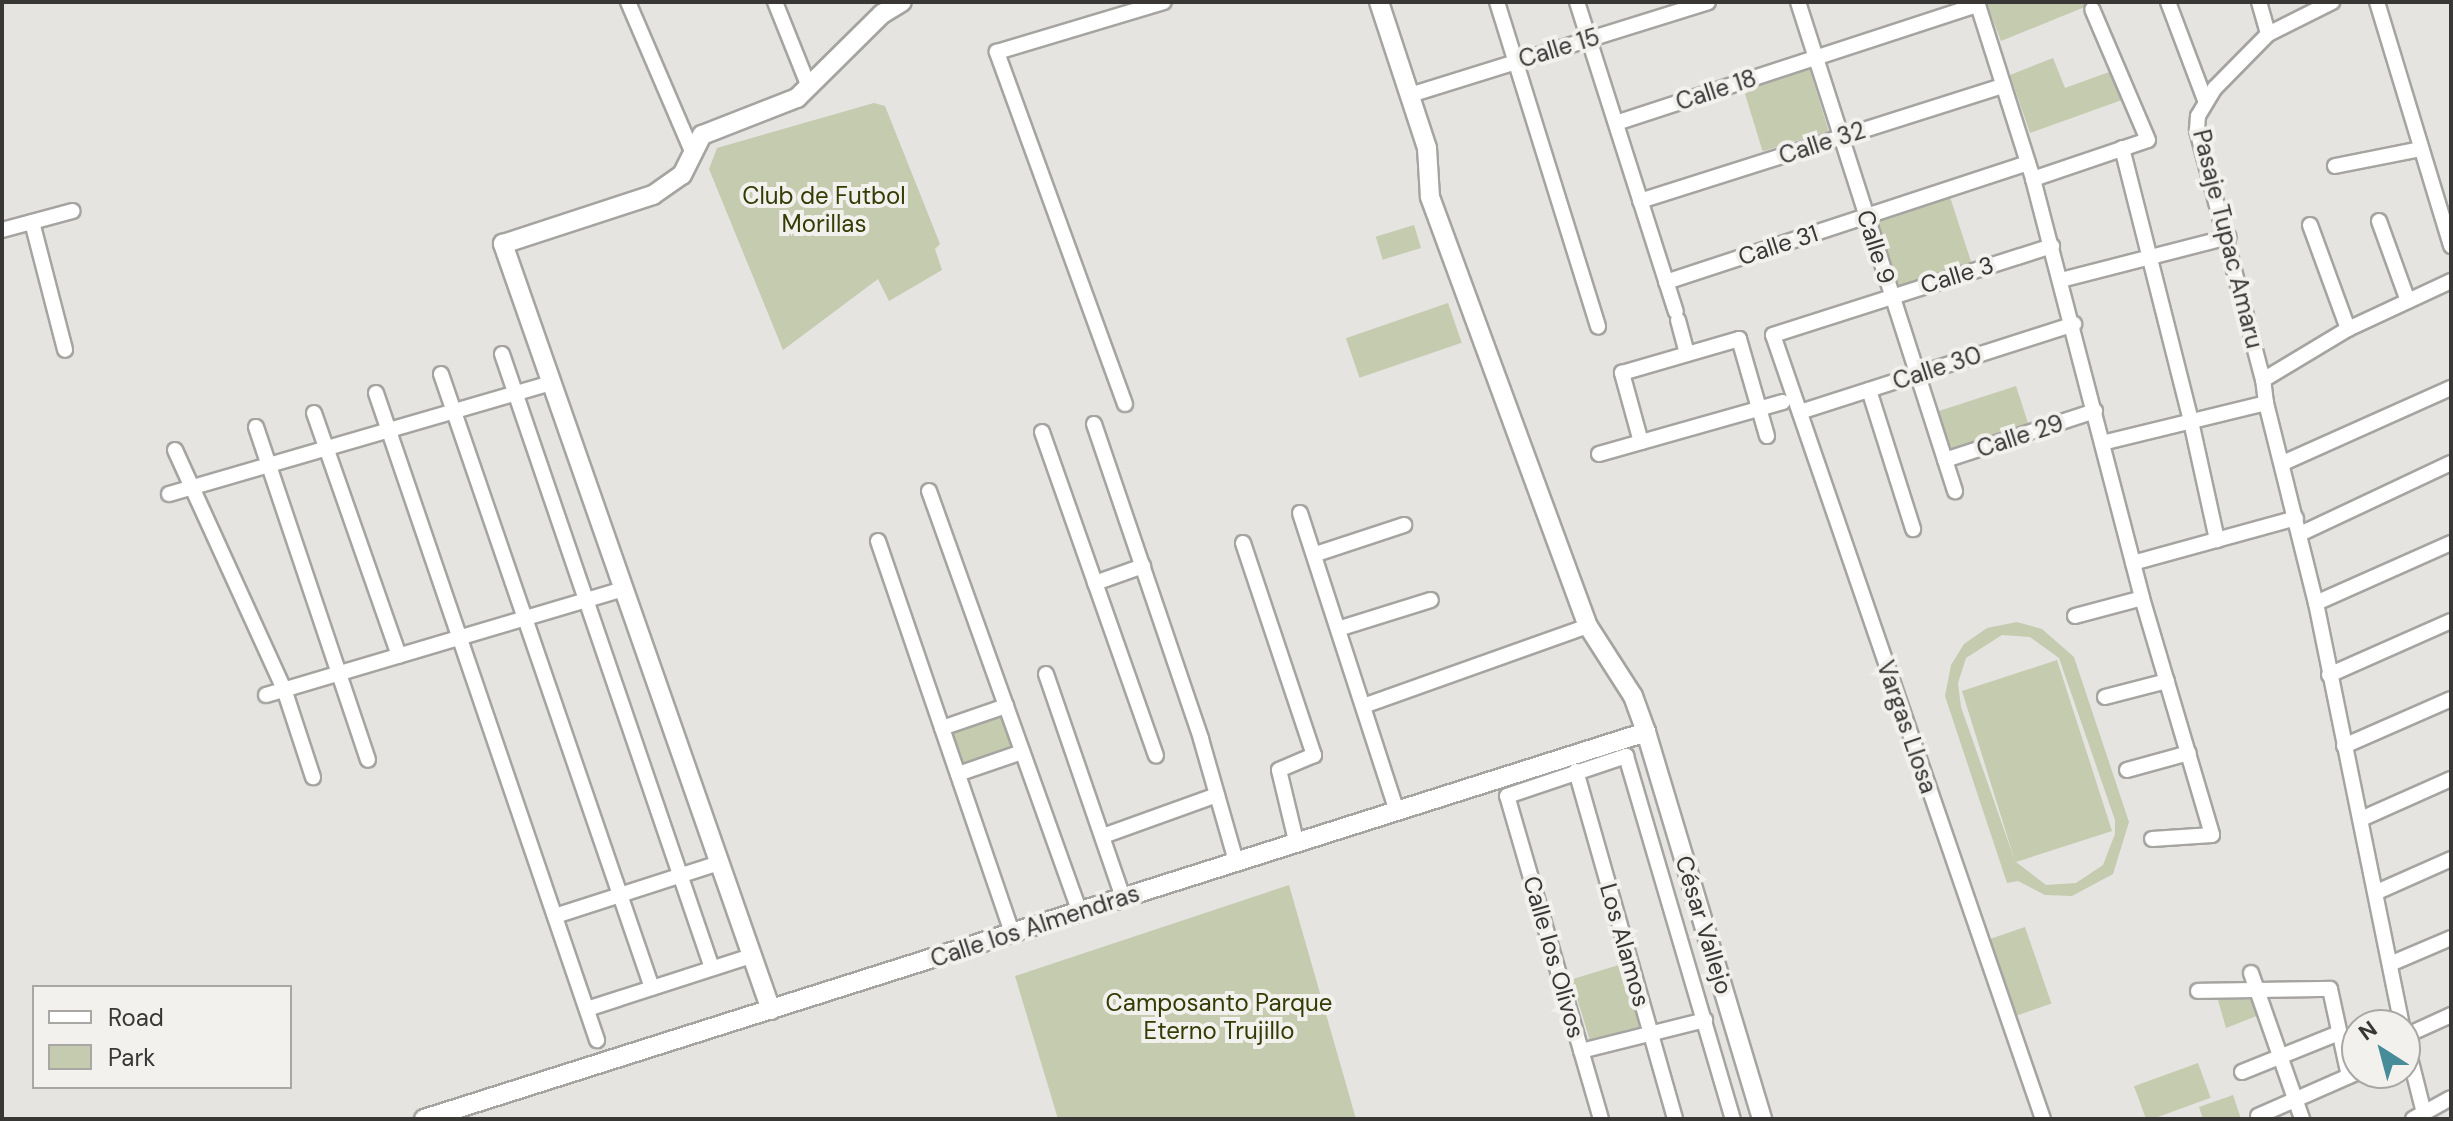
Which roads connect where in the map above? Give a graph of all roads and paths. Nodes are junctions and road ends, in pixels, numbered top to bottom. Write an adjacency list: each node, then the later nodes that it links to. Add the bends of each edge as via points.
1 (628, 2): 29 (street)
2 (775, 2): 22 (street)
3 (902, 2): 15 (street)
4 (1164, 2): 66 (street, via 997,52)
5 (1379, 2): 23 (street, César Vallejo)
6 (1497, 2): 20 (street)
7 (1577, 2): 18 (street)
8 (1708, 2): 18 (street, Calle 15)
9 (1798, 2): 19 (street, Calle 9)
10 (2168, 2): 24 (street)
11 (2259, 2): 17 (street)
12 (2332, 2): 17 (street)
13 (2377, 2): 28 (street)
14 (1977, 3): 19 (street, Calle 18); 21 (street)
15 (880, 8): 22 (street)
16 (2092, 9): 27 (street, via 2148,140)
17 (2268, 34): 24 (street)
18 (1589, 39): 20 (street, Calle 15); 25 (street)
19 (1815, 58): 25 (street, Calle 18); 26 (street, Calle 9)
20 (1516, 61): 23 (street, Calle 15); 50 (street)
21 (2003, 86): 26 (street, Calle 32); 30 (street)
22 (809, 87): 29 (street, via 797,98 702,135)
23 (1410, 95): 112 (street, César Vallejo, via 1427,148 1430,197)
24 (2205, 100): 40 (street, Pasaje Tupac Amaru, via 2197,130)
25 (1616, 123): 33 (street)
26 (1840, 137): 33 (street, Calle 32); 35 (street, Calle 9)
27 (2122, 148): 32 (street); 43 (street)
28 (2421, 149): 31 (street); 42 (street)
29 (692, 151): 59 (street, via 682,175 653,195 503,244)
30 (2028, 163): 32 (street); 35 (street, Calle 31)
31 (2335, 166)
32 (2033, 179): 41 (street)
33 (1640, 201): 46 (street)
34 (73, 211): 37 (street)
35 (1866, 216): 46 (street, Calle 31); 47 (street, Calle 9)
36 (2379, 221): 48 (street)
37 (32, 222): 39 (street); 53 (street)
38 (2310, 225): 51 (street)
39 (2, 230)
40 (2229, 237): 43 (street); 58 (street, Pasaje Tupac Amaru)
41 (2052, 246): 44 (street); 47 (street, Calle 3)
42 (2451, 246)
43 (2152, 257): 44 (street); 72 (street)
44 (2061, 280): 49 (street)
45 (2451, 281): 48 (street)
46 (1666, 282): 55 (street)
47 (1892, 294): 52 (street, Calle 3); 57 (street, Calle 9)
48 (2408, 301): 51 (street)
49 (2074, 324): 57 (street, Calle 30); 69 (street)
50 (1598, 327)
51 (2348, 329): 58 (street)
52 (1773, 335): 70 (street, Vargas Llosa)
53 (65, 350)
54 (502, 354): 63 (street)
55 (1687, 354): 67 (street, via 1739,339); 78 (street, via 1622,373)
56 (441, 374): 68 (street)
57 (1918, 374): 61 (street, Calle 30); 83 (street, Calle 9)
58 (2263, 380): 65 (street, Pasaje Tupac Amaru)
59 (551, 383): 63 (street); 104 (street)
60 (2451, 388): 84 (street)
61 (1869, 390): 70 (street, Calle 30); 94 (street)
62 (376, 393): 75 (street)
63 (515, 393): 68 (street); 106 (street)
64 (1783, 402): 67 (street)
65 (2266, 403): 72 (street); 84 (street, Pasaje Tupac Amaru)
66 (1125, 404)
67 (1759, 408): 77 (street); 78 (street)
68 (454, 411): 75 (street); 110 (street)
69 (2095, 411): 79 (street); 83 (street, Calle 29)
70 (1800, 412): 187 (street, Vargas Llosa)
71 (314, 413): 80 (street)
72 (2191, 423): 79 (street); 96 (street)
73 (1094, 424): 102 (street)
74 (256, 427): 86 (street)
75 (389, 430): 80 (street); 114 (street)
76 (1042, 432): 103 (street)
77 (1767, 436)
78 (1641, 442): 82 (street)
79 (2102, 443): 101 (street)
80 (326, 448): 86 (street); 115 (street)
81 (175, 450): 87 (street)
82 (1599, 454)
83 (1945, 460): 89 (street, Calle 9)
84 (2283, 463): 92 (street, Pasaje Tupac Amaru)
85 (2451, 463): 95 (street)
86 (269, 465): 87 (street); 116 (street)
87 (192, 487): 90 (street); 120 (street)
88 (929, 491): 125 (street)
89 (1955, 491)
90 (169, 494)
91 (1300, 513): 100 (street)
92 (2296, 518): 95 (street, Pasaje Tupac Amaru); 96 (street)
93 (1404, 525): 100 (street)
94 (1913, 529)
95 (2300, 534): 108 (street, Pasaje Tupac Amaru)
96 (2217, 540): 101 (street)
97 (878, 541): 126 (street)
98 (1243, 543): 143 (street, via 1314,755 1279,770)
99 (2451, 543): 108 (street)
100 (1316, 554): 113 (street)
101 (2133, 563): 105 (street)
102 (1143, 566): 103 (street); 138 (street)
103 (1095, 583): 131 (street)
104 (624, 589): 106 (street); 146 (street)
105 (2142, 598): 109 (street); 119 (street)
106 (586, 600): 110 (street); 147 (street)
107 (1431, 600): 113 (street)
108 (2316, 603): 118 (street, Pasaje Tupac Amaru)
109 (2075, 616)
110 (525, 618): 114 (street); 149 (street)
111 (2451, 621): 118 (street)
112 (1588, 626): 124 (street); 127 (street, César Vallejo, via 1633,696)
113 (1341, 628): 124 (street)
114 (460, 638): 115 (street); 152 (street)
115 (399, 656): 116 (street)
116 (339, 673): 120 (street); 132 (street)
117 (1046, 674): 141 (street)
118 (2329, 675): 128 (street, Pasaje Tupac Amaru)
119 (2167, 681): 122 (street); 130 (street)
120 (284, 689): 121 (street); 136 (street)
121 (266, 695)
122 (2105, 697)
123 (2451, 699): 128 (street)
124 (1366, 705): 139 (street)
125 (1006, 706): 126 (street); 129 (street)
126 (942, 728): 135 (street)
127 (1646, 732): 139 (street, Calle los Almendras); 186 (street, César Vallejo)
128 (2344, 746): 140 (street, Pasaje Tupac Amaru)
129 (1022, 752): 135 (street); 151 (street)
130 (2189, 753): 133 (street); 142 (street, via 2212,835)
131 (1156, 756)
132 (368, 760)
133 (2127, 770)
134 (1576, 771): 166 (street, via 1626,756); 167 (street, Los Alamos); 172 (street, Calle los Olivos, via 1507,796)
135 (958, 774): 153 (street)
136 (313, 777)
137 (2451, 779): 140 (street)
138 (1217, 795): 141 (street); 145 (street)
139 (1396, 808): 143 (street, Calle los Almendras)
140 (2361, 819): 148 (street, Pasaje Tupac Amaru)
141 (1103, 836): 150 (street)
142 (2152, 839)
143 (1296, 841): 145 (street, Calle los Almendras)
144 (2451, 859): 148 (street)
145 (1236, 861): 150 (street, Calle los Almendras)
146 (719, 863): 147 (street); 155 (street)
147 (680, 876): 149 (street); 157 (street)
148 (2377, 892): 156 (street, Pasaje Tupac Amaru)
149 (620, 895): 152 (street); 159 (street)
150 (1123, 898): 151 (street, Calle los Almendras)
151 (1079, 911): 153 (street, Calle los Almendras)
152 (555, 916): 162 (street)
153 (1012, 933): 164 (street, Calle los Almendras)
154 (2451, 938): 156 (street)
155 (751, 956): 157 (street); 164 (street)
156 (2390, 964): 163 (street, Pasaje Tupac Amaru)
157 (712, 968): 159 (street)
158 (2251, 973): 161 (street)
159 (652, 988): 162 (street)
160 (2198, 991): 161 (street)
161 (2256, 991): 168 (street, via 2330,989); 173 (street)
162 (587, 1009): 171 (street)
163 (2399, 1009)
164 (771, 1010): 179 (street, Calle los Almendras)
165 (2451, 1015): 169 (street)
166 (1705, 1020): 167 (street); 185 (street)
167 (1649, 1033): 172 (street); 184 (street, Los Alamos)
168 (2339, 1033): 170 (street); 173 (street)
169 (2421, 1034)
170 (2341, 1039)
171 (597, 1040)
172 (1581, 1051): 183 (street, Calle los Olivos)
173 (2278, 1059): 174 (street); 178 (street)
174 (2242, 1072)
175 (2341, 1080): 178 (street)
176 (2414, 1089): 181 (street)
177 (2451, 1098): 181 (street)
178 (2293, 1102): 180 (street); 188 (street)
179 (455, 1114): 182 (street, Calle los Almendras)
180 (2258, 1116)
181 (2419, 1116)
182 (424, 1119)
183 (1601, 1119)
184 (1675, 1119)
185 (1733, 1119)
186 (1762, 1119)
187 (2043, 1119)
188 (2302, 1119)

